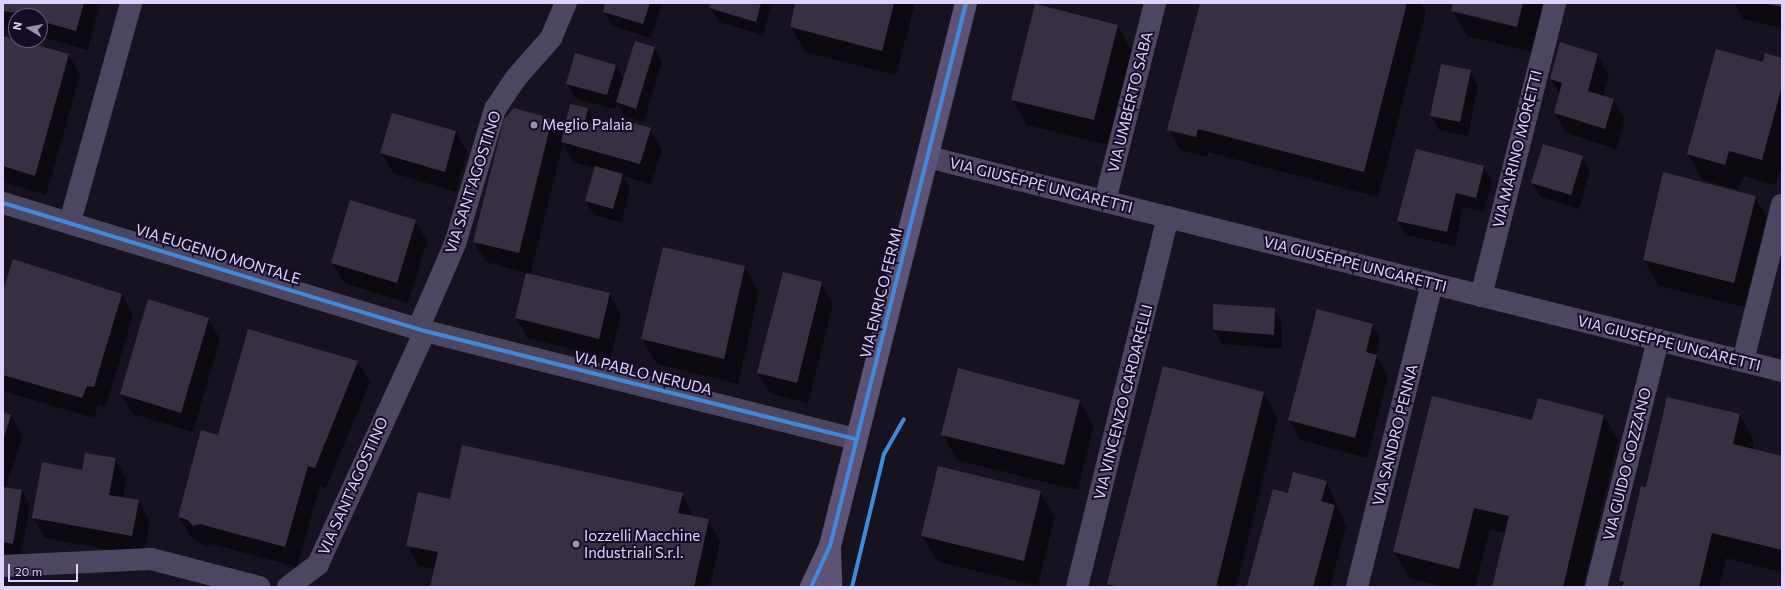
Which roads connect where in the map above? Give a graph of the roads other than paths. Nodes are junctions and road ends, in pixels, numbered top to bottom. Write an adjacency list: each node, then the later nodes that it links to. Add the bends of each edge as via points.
1 (131, 3): 11 (street)
2 (566, 3): 14 (street, VIA SANT'AGOSTINO, via 551,38 515,79 495,109 455,244)
3 (966, 3): 6 (street, VIA ENRICO FERMI)
4 (1155, 3): 7 (street, VIA UMBERTO SABA)
5 (1555, 3): 13 (street, VIA MARINO MORETTI)
6 (928, 157): 7 (street, VIA GIUSEPPE UNGARETTI); 18 (street, VIA ENRICO FERMI)
7 (1105, 201): 10 (street, VIA GIUSEPPE UNGARETTI)
8 (3, 203): 11 (street, VIA EUGENIO MONTALE)
9 (1782, 205): 16 (street)
10 (1168, 217): 12 (street, VIA GIUSEPPE UNGARETTI); 25 (street, VIA VINCENZO CARDARELLI)
11 (70, 222): 14 (street, VIA EUGENIO MONTALE)
12 (1432, 283): 13 (street, VIA GIUSEPPE UNGARETTI); 26 (street, VIA SANDRO PENNA)
13 (1481, 296): 15 (street, VIA GIUSEPPE UNGARETTI)
14 (421, 330): 18 (street, VIA PABLO NERUDA); 22 (street, VIA SANT'AGOSTINO, via 318,564)
15 (1658, 340): 16 (street, VIA GIUSEPPE UNGARETTI); 27 (street, VIA GUIDO GOZZANO)
16 (1743, 362): 17 (street, VIA GIUSEPPE UNGARETTI)
17 (1782, 371)
18 (856, 439): 19 (street, VIA ENRICO FERMI)
19 (830, 546): 23 (street, VIA ENRICO FERMI); 24 (street, VIA ENRICO FERMI)
20 (3, 566): 21 (street, via 152,559)
21 (259, 587)
22 (288, 587)
23 (811, 587)
24 (831, 587)
25 (1077, 587)
26 (1357, 587)
27 (1596, 587)

